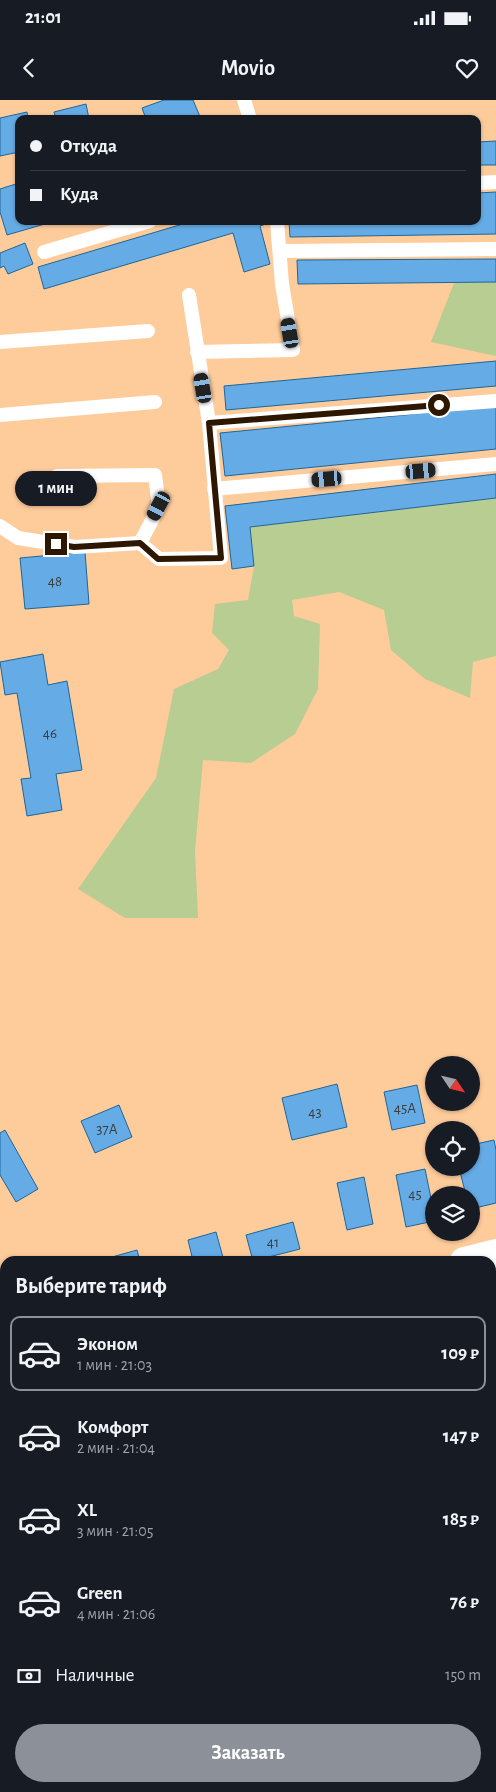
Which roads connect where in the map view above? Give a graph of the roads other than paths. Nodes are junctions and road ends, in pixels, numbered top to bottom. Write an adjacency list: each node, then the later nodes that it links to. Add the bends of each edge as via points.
1 (244, 100): 2 (lane)
2 (249, 115)
3 (496, 182): 4 (lane)
4 (481, 183)
5 (136, 225): 9 (lane)
6 (277, 225): 8 (lane)
7 (496, 249): 8 (lane)
8 (280, 251): 13 (lane, via 293,350)
9 (44, 252)
10 (189, 295): 13 (lane)
11 (148, 331): 12 (lane)
12 (0, 342)
13 (197, 352): 17 (lane)
14 (496, 401): 17 (lane)
15 (155, 402): 16 (lane)
16 (0, 415)
17 (209, 423): 20 (lane)
18 (496, 464): 20 (lane)
19 (57, 476): 22 (lane, via 155,475 159,506)
20 (214, 489): 22 (lane, via 221,558 158,559)
21 (0, 526): 22 (lane, via 18,538 74,547)
22 (140, 543)

